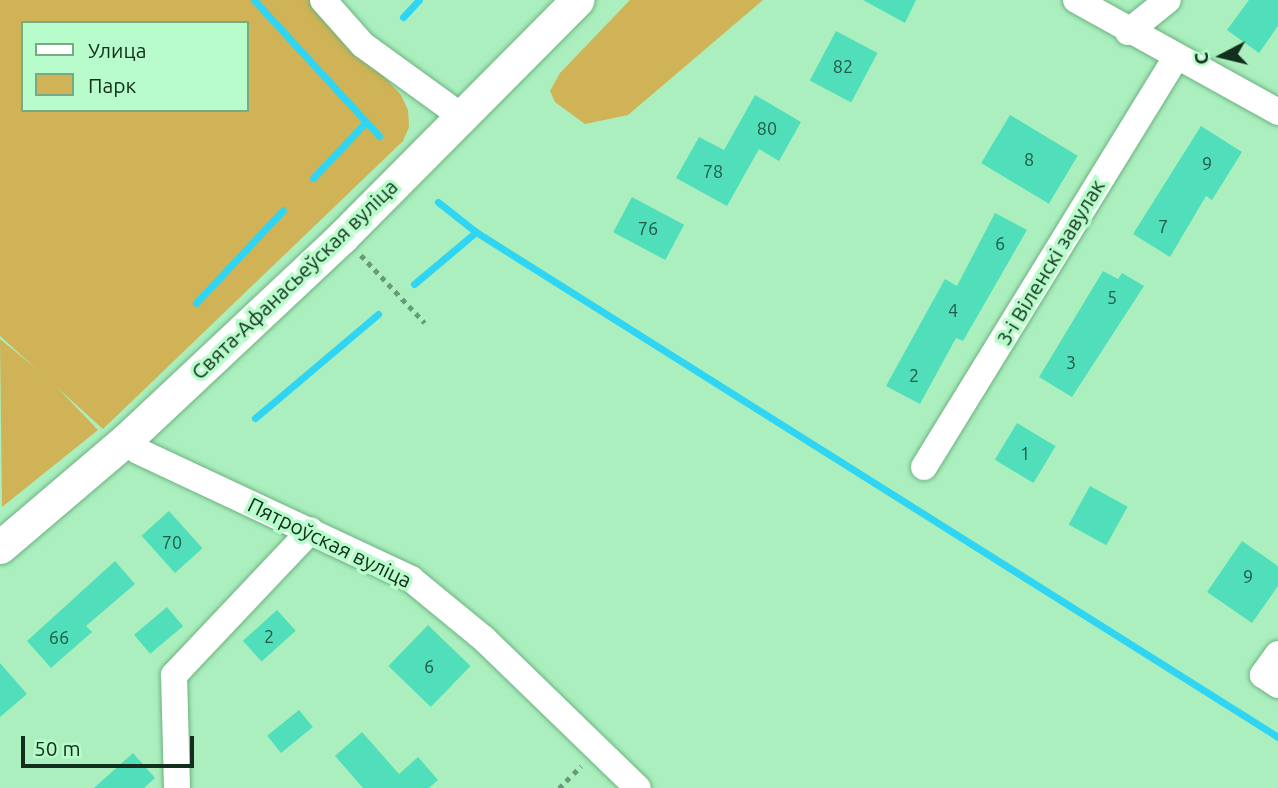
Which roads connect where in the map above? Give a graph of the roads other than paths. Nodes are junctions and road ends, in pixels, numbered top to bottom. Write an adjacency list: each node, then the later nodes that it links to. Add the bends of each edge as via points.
1 (323, 0): 8 (street, via 363,45)
2 (577, 0): 8 (street, Свята-Афанасьеўская вуліца)
3 (1076, 0): 5 (street)
4 (1168, 0): 5 (street)
5 (1128, 32): 6 (street)
6 (1176, 57): 7 (street); 10 (street, 3-і Віленскі завулак)
7 (1278, 113)
8 (461, 116): 9 (street, Свята-Афанасьеўская вуліца, via 342,237)
9 (127, 439): 11 (street, Пятроўская вуліца, via 138,451); 12 (street, Свята-Афанасьеўская вуліца)
10 (924, 467)
11 (311, 530): 13 (street, via 174,675); 14 (street, Пятроўская вуліца, via 411,579 484,639)
12 (0, 547)
13 (177, 788)
14 (638, 788)

